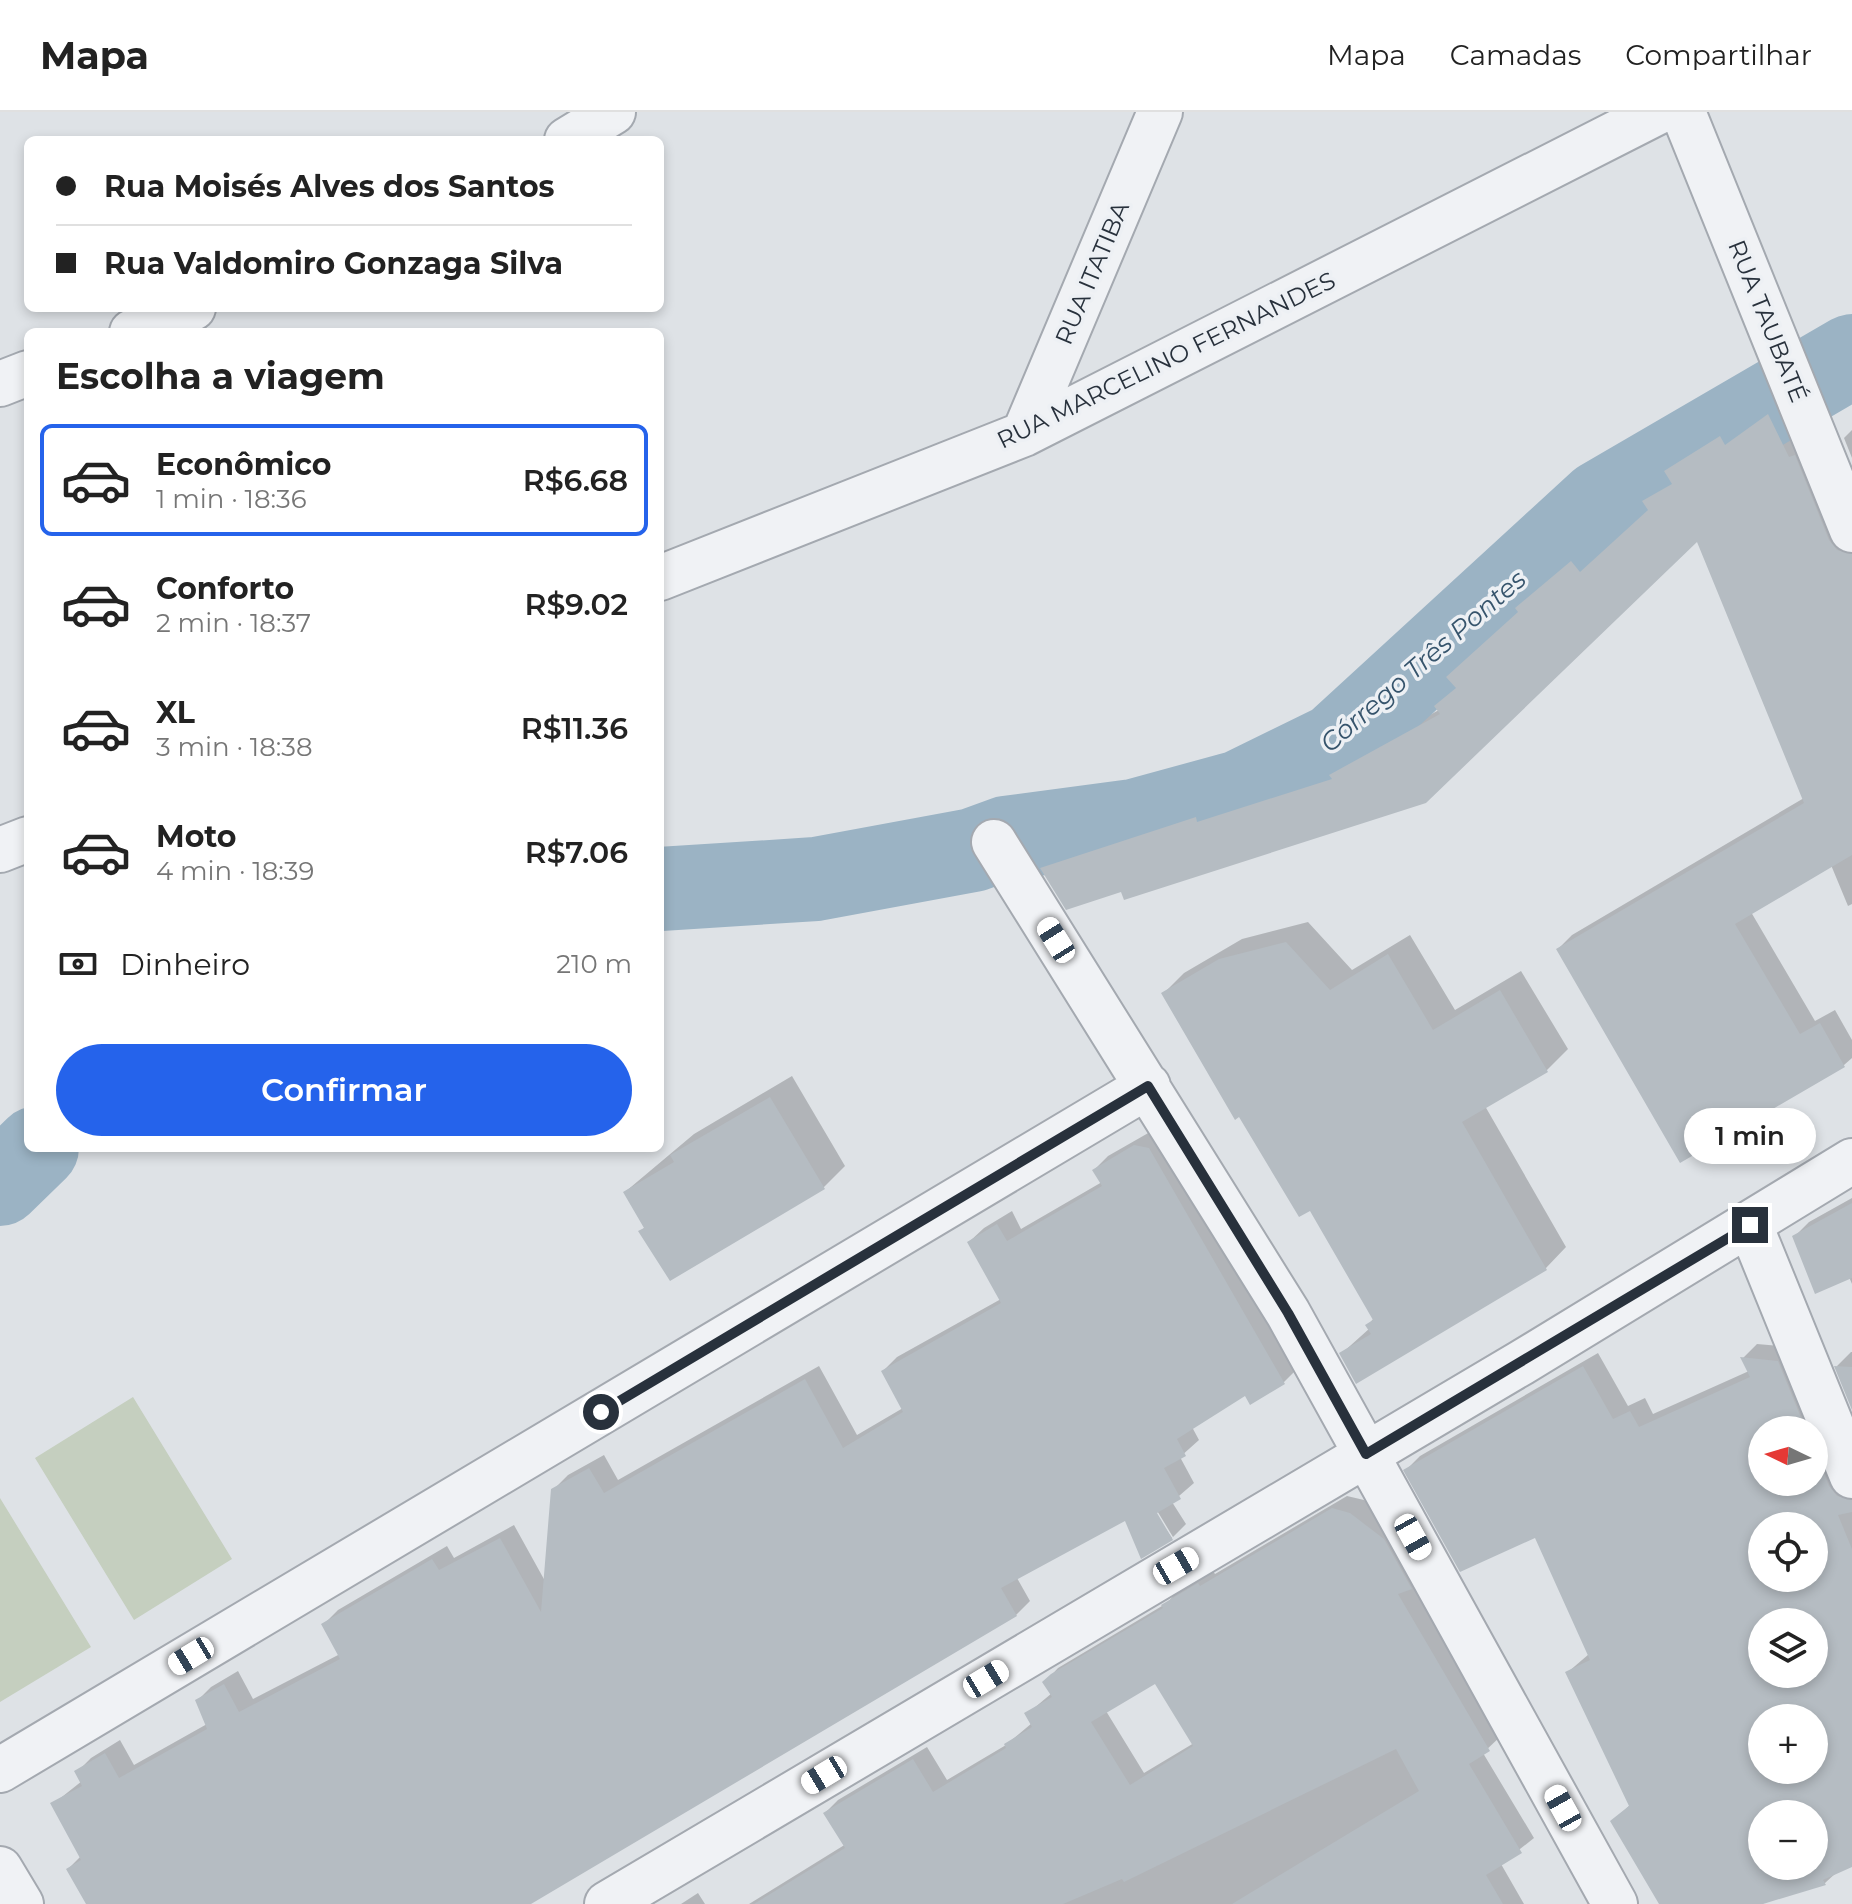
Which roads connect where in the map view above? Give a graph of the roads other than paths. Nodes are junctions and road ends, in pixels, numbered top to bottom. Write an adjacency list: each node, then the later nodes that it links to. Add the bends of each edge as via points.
1 (613, 112): 5 (street)
2 (1160, 112): 10 (street, RUA ITATIBA)
3 (1658, 112): 10 (street, RUA MARCELINO FERNANDES)
4 (1683, 112): 11 (street, RUA TAUBATÉ)
5 (574, 136)
6 (183, 312): 7 (street)
7 (142, 328)
8 (24, 375): 9 (street)
9 (0, 384)
10 (1024, 434): 12 (street, RUA MARCELINO FERNANDES)
11 (1852, 530)
12 (664, 576)
13 (24, 841): 15 (street)
14 (994, 842): 16 (street)
15 (0, 850)
16 (1148, 1086): 19 (street, via 1288,1313); 21 (street)
17 (1852, 1161): 18 (street)
18 (1750, 1225): 19 (street); 20 (street)
19 (1366, 1454): 24 (street); 25 (street)
20 (1852, 1476)
21 (0, 1770)
22 (0, 1869): 23 (street)
23 (21, 1904)
24 (607, 1904)
25 (1615, 1904)

